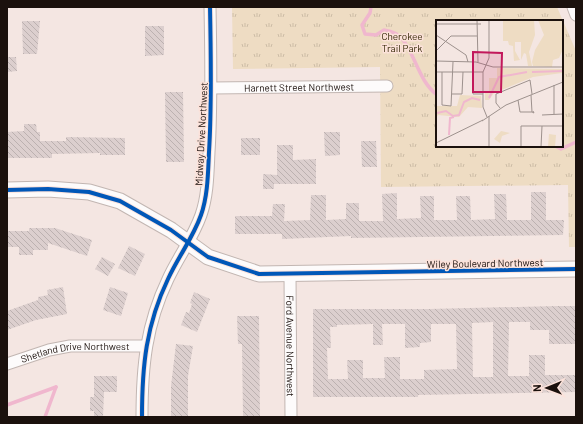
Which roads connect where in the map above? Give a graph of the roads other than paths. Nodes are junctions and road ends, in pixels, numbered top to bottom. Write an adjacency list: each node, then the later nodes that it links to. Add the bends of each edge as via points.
1 (210, 7): 5 (street, Midway Drive Northwest)
2 (573, 7): 3 (street)
3 (576, 14)
4 (387, 86): 5 (street, Harnett Street Northwest)
5 (212, 88): 7 (street, Midway Drive Northwest, via 208,181 201,214)
6 (7, 190): 7 (street, Wiley Boulevard Northwest, via 89,192 120,201 171,230)
7 (188, 243): 9 (street, Wiley Boulevard Northwest, via 208,258 232,267 259,274); 10 (street, Midway Drive Northwest, via 160,297)
8 (576, 269): 9 (street, Wiley Boulevard Northwest)
9 (290, 275): 13 (street, Ford Avenue Northwest)
10 (145, 346): 11 (street, Shetland Drive Northwest, via 70,346); 12 (street, Midway Drive Northwest)
11 (7, 364)
12 (142, 417)
13 (291, 417)

